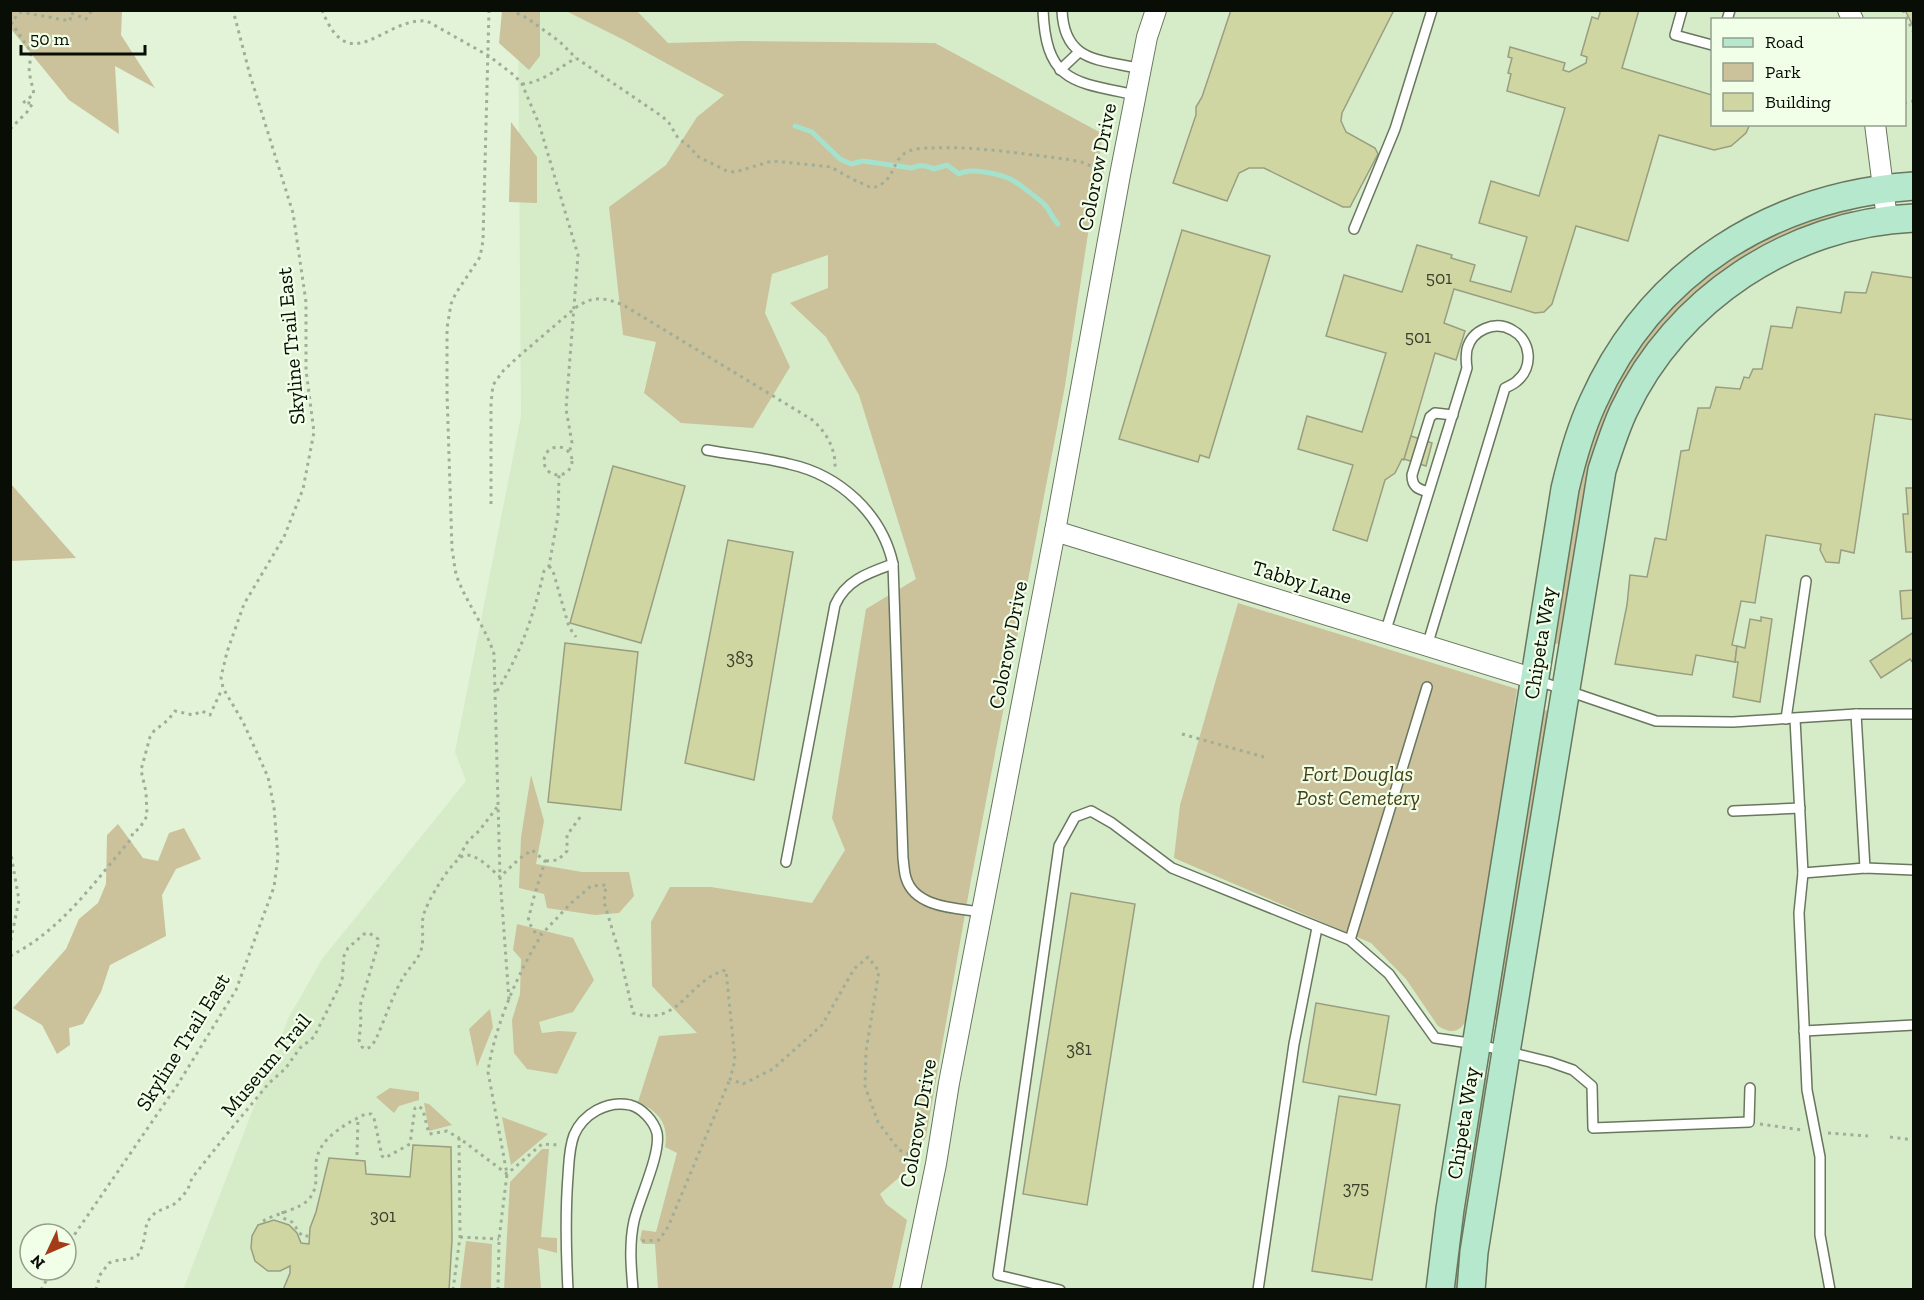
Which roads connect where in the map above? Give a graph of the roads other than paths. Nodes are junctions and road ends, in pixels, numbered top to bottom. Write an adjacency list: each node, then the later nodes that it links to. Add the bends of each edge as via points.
1 (1043, 10): 9 (lane, via 1049,50)
2 (1062, 10): 7 (lane, via 1066,36)
3 (1156, 10): 8 (street, Colorow Drive)
4 (1432, 10): 15 (lane, via 1395,129)
5 (1682, 10): 6 (lane, via 1675,35)
6 (1711, 44)
7 (1079, 52): 8 (lane); 9 (lane)
8 (1141, 69): 10 (street, Colorow Drive)
9 (1060, 70): 10 (lane, via 1086,85)
10 (1136, 95): 19 (street, Colorow Drive)
11 (1875, 126): 13 (street)
12 (1914, 186): 13 (street, Chipeta Way)
13 (1883, 189): 14 (street); 24 (street, Chipeta Way, via 1809,205 1730,243 1660,301 1622,348 1593,401 1572,458)
14 (1900, 218): 26 (street, Chipeta Way, via 1839,229 1754,267 1698,308 1657,354 1624,410 1602,470)
15 (1354, 229)
16 (1453, 416): 18 (lane); 18 (lane, via 1435,413 1430,417 1412,475 1415,487); 23 (lane, via 1467,368 1467,348 1476,334 1488,327 1505,326 1515,331 1524,340 1529,354 1527,367 1518,381 1505,388)
17 (707, 450): 20 (lane, via 790,464 835,482 867,510 890,548)
18 (1428, 492): 22 (lane)
19 (1054, 531): 22 (street, Tabby Lane); 36 (street, Colorow Drive)
20 (893, 564): 32 (lane, via 851,582 835,605); 36 (lane, via 906,878 922,899)
21 (1806, 582): 29 (lane)
22 (1385, 633): 23 (street, Tabby Lane)
23 (1427, 646): 24 (street, Tabby Lane)
24 (1535, 680): 26 (lane); 41 (street, Chipeta Way)
25 (1427, 687): 38 (lane)
26 (1566, 690): 29 (lane, via 1656,720); 42 (street, Chipeta Way)
27 (1856, 714): 28 (lane); 29 (lane); 33 (lane)
28 (1914, 714)
29 (1790, 719): 30 (lane)
30 (1800, 808): 31 (lane); 35 (lane)
31 (1733, 811)
32 (786, 862)
33 (1865, 868): 34 (lane); 35 (lane)
34 (1914, 870)
35 (1803, 873): 40 (lane, via 1799,913)
36 (981, 912): 46 (street, Colorow Drive)
37 (1317, 928): 38 (lane); 47 (lane, via 1172,868 1091,811 1074,818 1059,846 998,1275); 48 (lane, via 1294,1044)
38 (1350, 940): 41 (lane, via 1389,974 1435,1038)
39 (1914, 1025): 40 (lane)
40 (1804, 1031): 51 (lane, via 1807,1090 1820,1156 1820,1235)
41 (1476, 1044): 42 (lane); 49 (street, Chipeta Way)
42 (1506, 1052): 43 (lane, via 1574,1070 1592,1086 1593,1128 1749,1122); 50 (street, Chipeta Way)
43 (1750, 1089)
44 (568, 1290): 45 (lane, via 565,1238 571,1146 581,1123 592,1113 605,1106 631,1105 646,1114 657,1135 634,1220)
45 (633, 1290)
46 (910, 1290)
47 (1060, 1290)
48 (1258, 1290)
49 (1440, 1290)
50 (1471, 1290)
51 (1830, 1290)

